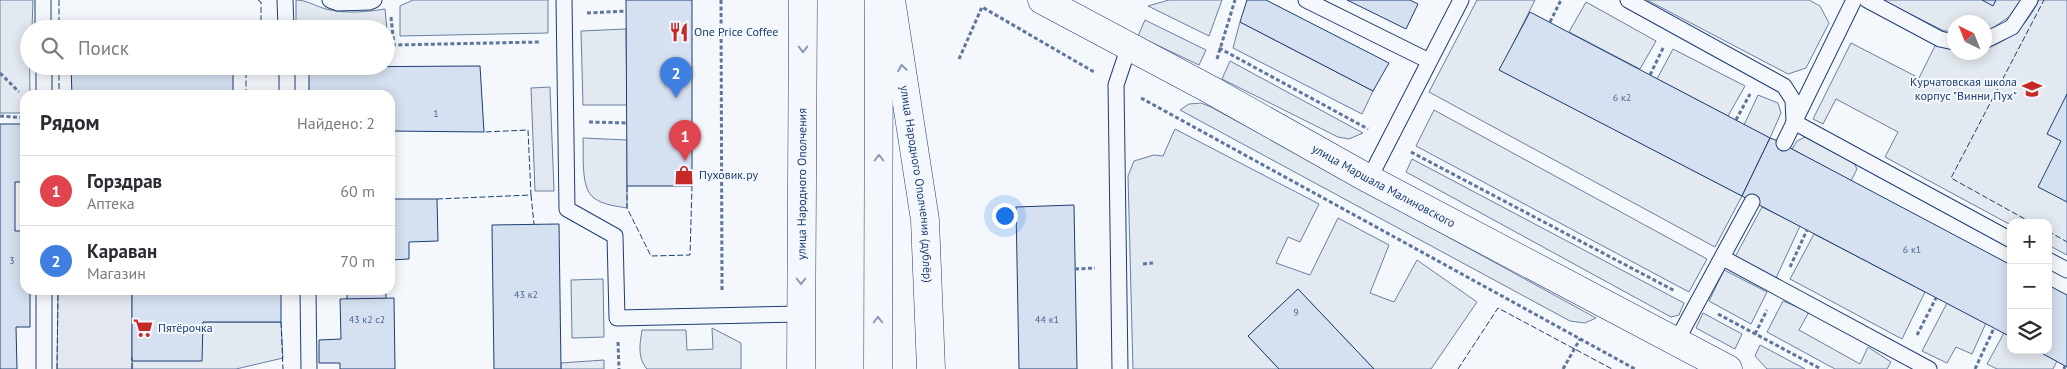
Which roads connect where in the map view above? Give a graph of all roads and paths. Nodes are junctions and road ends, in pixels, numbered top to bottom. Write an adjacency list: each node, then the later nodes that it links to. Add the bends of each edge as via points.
1 (43, 0): 22 (lane)
2 (285, 0): 23 (lane)
3 (330, 0): 4 (lane, via 338,3)
4 (374, 0)
5 (721, 0): 61 (path)
6 (803, 0): 60 (street, улица Народного Ополчения, one-way to 60)
7 (879, 0): 68 (street, one-way to 7)
8 (891, 0): 69 (street, улица Народного Ополчения (дублёр), one-way to 8, via 925,220)
9 (1042, 0): 19 (street, улица Маршала Малиновского)
10 (1235, 0): 32 (path)
11 (1306, 0): 34 (lane)
12 (1561, 0): 25 (path)
13 (1628, 0): 26 (lane)
14 (1854, 0): 47 (lane)
15 (1867, 0): 28 (lane)
16 (2030, 0): 27 (lane, via 2012,27)
17 (1454, 2): 34 (lane)
18 (564, 7): 21 (path); 29 (lane)
19 (1073, 8): 31 (street, улица Маршала Малиновского)
20 (391, 9): 24 (path)
21 (626, 11)
22 (43, 20)
23 (286, 20)
24 (392, 20)
25 (1550, 22)
26 (1674, 26): 38 (path); 47 (lane, via 1784,86 1793,100)
27 (1992, 37)
28 (1947, 40)
29 (565, 42): 30 (path); 46 (lane)
30 (395, 45)
31 (1129, 46): 39 (lane); 42 (street, улица Маршала Малиновского)
32 (1219, 48): 42 (path); 49 (path)
33 (959, 59): 39 (path, via 982,7)
34 (1430, 61): 49 (lane)
35 (0, 73): 43 (path)
36 (44, 75): 40 (lane)
37 (286, 75): 41 (lane)
38 (1650, 75)
39 (1116, 85): 63 (path); 70 (lane)
40 (44, 90)
41 (287, 90)
42 (1211, 90): 51 (street, улица Маршала Малиновского)
43 (20, 94)
44 (0, 116): 45 (path)
45 (20, 118)
46 (566, 122): 48 (path); 61 (lane, via 567,209 615,236 617,318)
47 (1794, 122): 50 (lane); 53 (lane)
48 (627, 123)
49 (1389, 140): 51 (lane); 59 (path)
50 (1784, 143)
51 (1369, 179): 64 (street, улица Маршала Малиновского)
52 (1752, 202): 54 (lane)
53 (2007, 238)
54 (1723, 258): 59 (lane); 75 (lane)
55 (2052, 262): 56 (lane)
56 (2067, 270)
57 (44, 295): 65 (lane)
58 (308, 295): 66 (lane)
59 (1698, 302): 64 (lane); 74 (path)
60 (801, 314): 61 (lane); 67 (street, улица Народного Ополчения)
61 (722, 316)
62 (1994, 328): 76 (path)
63 (1580, 339): 71 (path); 72 (path)
64 (1676, 342): 73 (street, улица Маршала Малиновского)
65 (44, 369)
66 (308, 369)
67 (802, 369)
68 (878, 369)
69 (931, 369)
70 (1120, 369)
71 (1563, 369)
72 (1635, 369)
73 (1728, 369)
74 (1821, 369)
75 (1928, 369)
76 (1976, 369)

